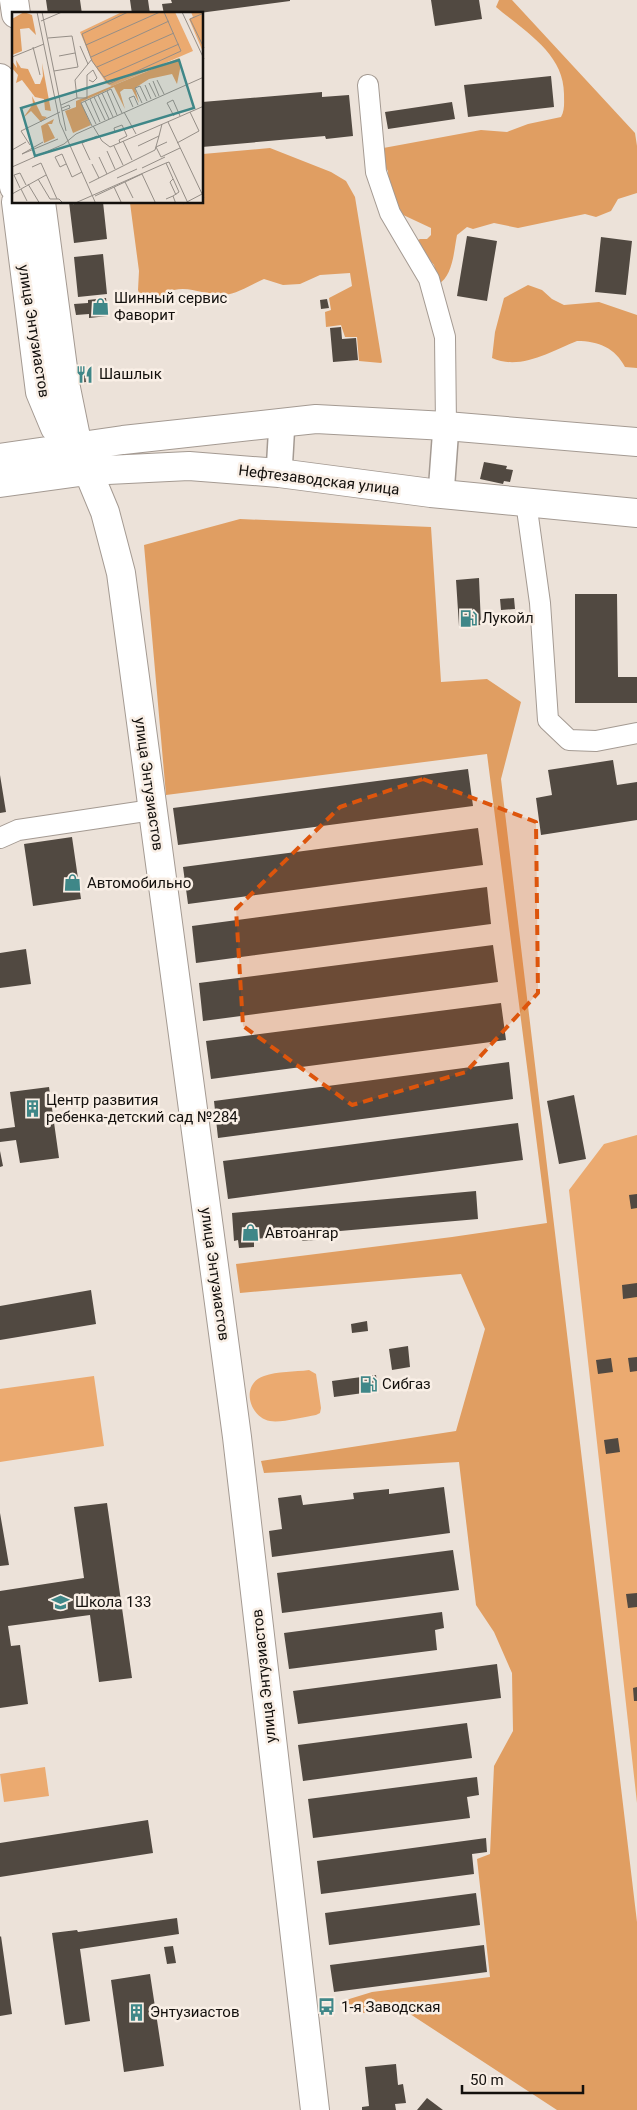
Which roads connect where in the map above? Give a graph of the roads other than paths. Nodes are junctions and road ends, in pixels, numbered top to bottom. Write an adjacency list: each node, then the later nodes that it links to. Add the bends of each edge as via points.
1 (0, 78): 3 (main road)
2 (368, 85): 7 (street, via 376,172 390,213 429,280 445,337)
3 (12, 171)
4 (16, 204): 10 (main road, улица Энтузиастов, via 40,392 55,428)
5 (41, 204): 10 (main road, улица Энтузиастов, via 65,383)
6 (282, 422): 7 (main road, Нефтезаводская улица, via 316,419); 10 (main road, Нефтезаводская улица); 11 (street)
7 (446, 426): 8 (main road, Нефтезаводская улица); 13 (street)
8 (637, 442)
9 (0, 458): 10 (main road, Нефтезаводская улица)
10 (82, 459): 11 (main road, Нефтезаводская улица); 12 (main road, Нефтезаводская улица); 17 (main road, улица Энтузиастов, via 105,512 121,573)
11 (279, 473): 13 (main road, Нефтезаводская улица)
12 (0, 483)
13 (442, 494): 14 (main road, Нефтезаводская улица)
14 (526, 502): 15 (main road, Нефтезаводская улица); 16 (street, via 540,603 548,720 569,740 596,741)
15 (637, 513)
16 (637, 733)
17 (152, 810): 18 (street, via 18,830); 19 (main road, улица Энтузиастов, via 237,1438)
18 (0, 838)
19 (315, 2110)

